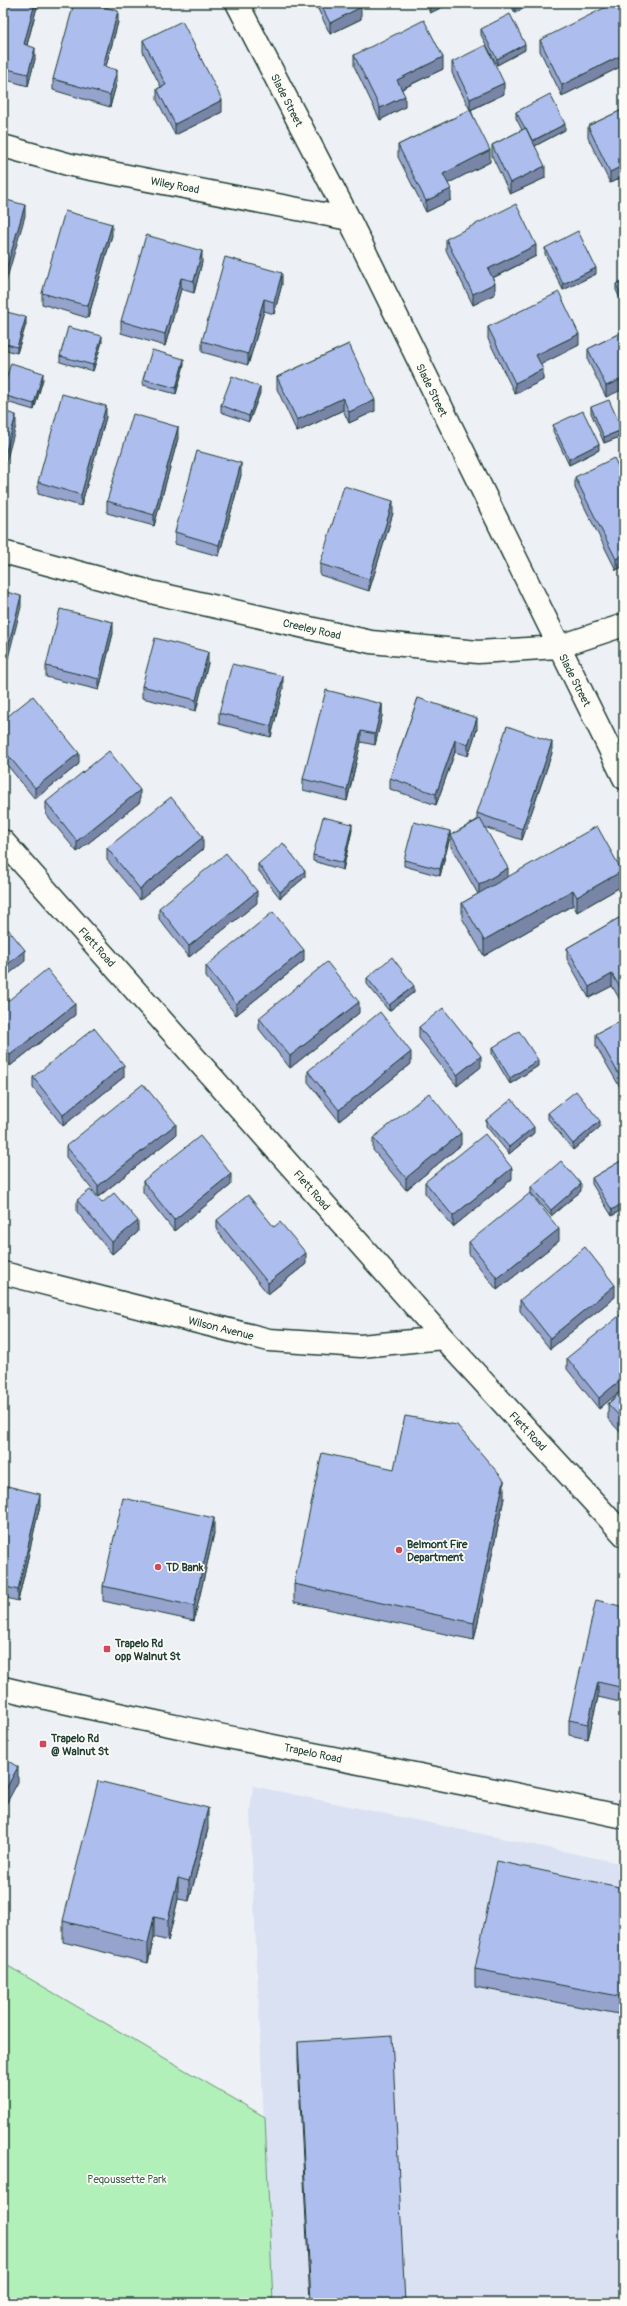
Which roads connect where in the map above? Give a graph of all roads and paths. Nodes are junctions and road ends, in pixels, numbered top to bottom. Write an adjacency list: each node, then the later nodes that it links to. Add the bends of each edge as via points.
1 (237, 3): 3 (street, Slade Street)
2 (3, 146): 3 (street, Wiley Road, via 71,165)
3 (348, 219): 6 (street, Slade Street)
4 (3, 552): 6 (street, Creeley Road, via 155,593 371,642 478,652)
5 (624, 625): 6 (street, Creeley Road)
6 (558, 647): 7 (street, Slade Street)
7 (624, 778)
8 (3, 841): 10 (street, Flett Road)
9 (3, 1272): 10 (street, Wilson Avenue, via 269,1340 361,1346)
10 (443, 1338): 11 (street, Flett Road)
11 (624, 1535)
12 (3, 1688): 13 (street, Trapelo Road, via 286,1748 478,1785)
13 (624, 1818)

